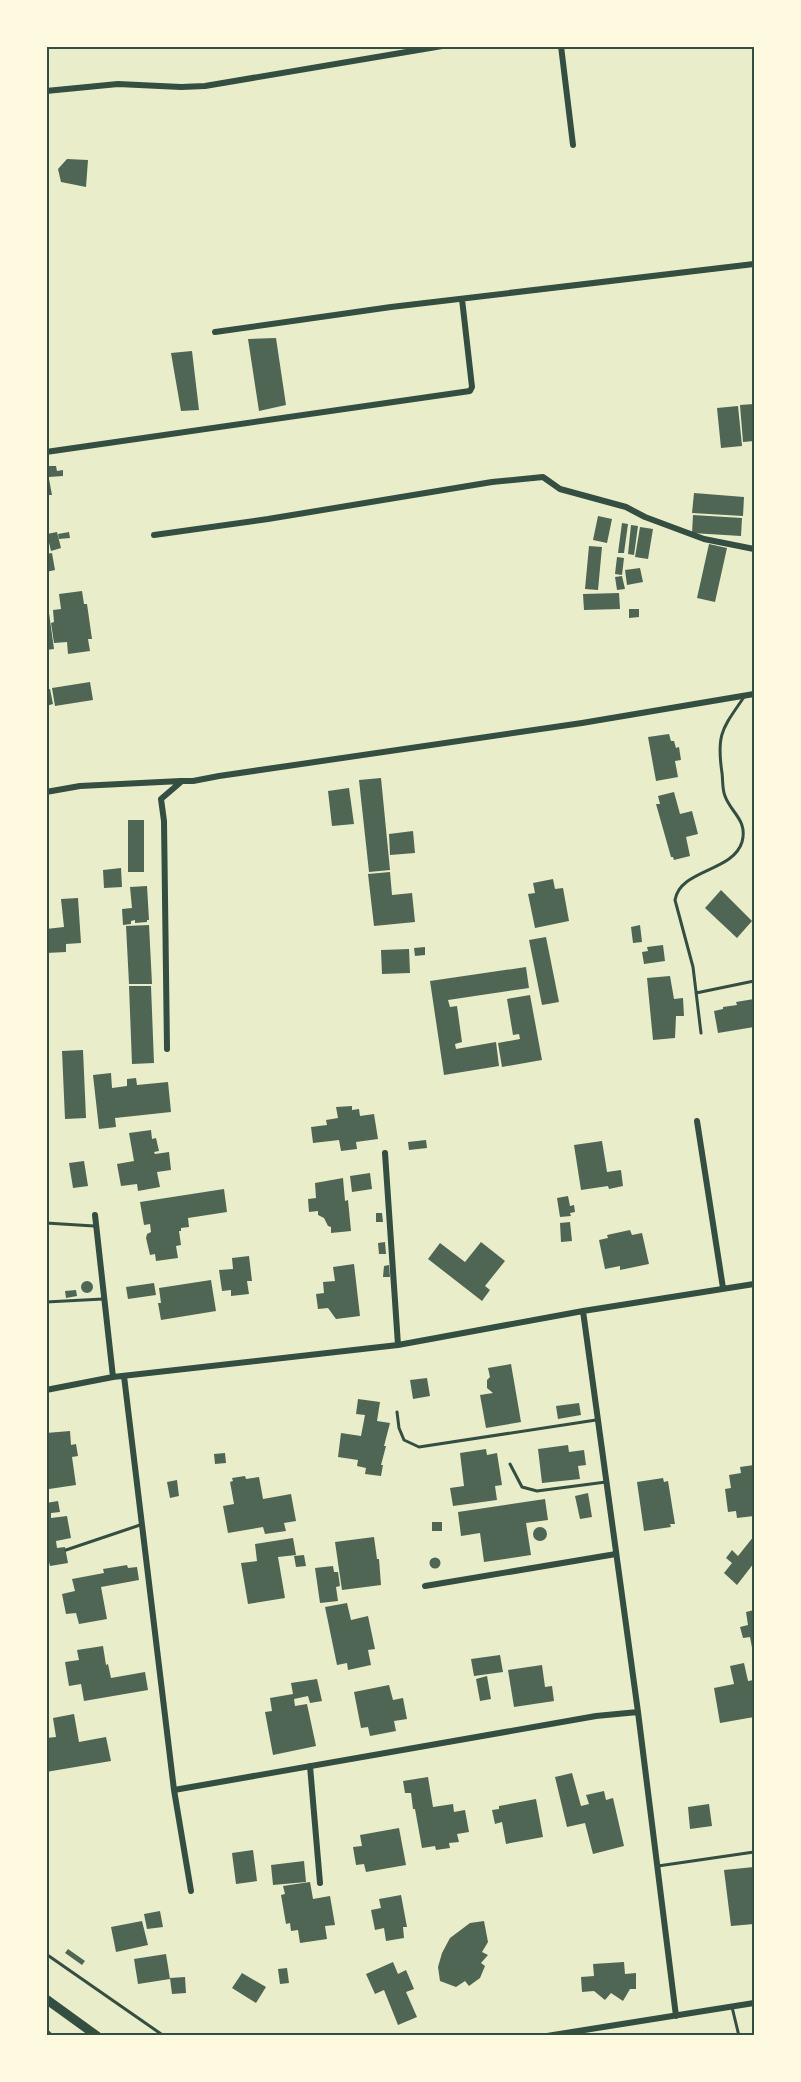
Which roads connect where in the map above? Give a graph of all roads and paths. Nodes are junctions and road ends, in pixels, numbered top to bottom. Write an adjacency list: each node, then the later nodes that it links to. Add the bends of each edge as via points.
1 (442, 46): 3 (street, via 205,86 118,84)
2 (561, 46): 4 (street)
3 (46, 91)
4 (573, 145)
5 (754, 264): 6 (street)
6 (462, 299): 7 (street); 8 (street, via 470,391)
7 (215, 332)
8 (46, 452)
9 (154, 535): 10 (street, via 543,477 560,489 626,507 704,539)
10 (754, 549)
11 (754, 694): 12 (street)
12 (746, 695): 13 (street); 16 (lane, via 724,726 719,744 725,796 742,823 743,839 739,850 725,862 676,892)
13 (182, 781): 14 (street, via 80,786); 18 (street, via 161,799)
14 (46, 792)
15 (754, 981): 16 (lane)
16 (696, 993): 17 (lane)
17 (701, 1033)
18 (167, 1049)
19 (698, 1121): 25 (street)
20 (385, 1153): 29 (street)
21 (95, 1215): 23 (street)
22 (46, 1223): 23 (lane)
23 (96, 1226): 26 (street)
24 (754, 1284): 25 (street)
25 (723, 1288): 28 (street)
26 (105, 1299): 27 (lane); 31 (street)
27 (46, 1302)
28 (583, 1311): 29 (street); 34 (street)
29 (398, 1345): 30 (street)
30 (124, 1376): 31 (street); 37 (street)
31 (113, 1377): 32 (street)
32 (46, 1390)
33 (397, 1412): 34 (lane, via 404,1440 419,1446)
34 (598, 1419): 36 (street)
35 (510, 1464): 36 (lane, via 522,1487 537,1491)
36 (608, 1482): 39 (street)
37 (142, 1524): 38 (lane); 43 (street)
38 (66, 1550)
39 (616, 1554): 40 (street); 41 (street)
40 (425, 1586)
41 (638, 1712): 42 (street); 45 (street)
42 (310, 1766): 43 (street); 46 (street)
43 (174, 1790): 47 (street)
44 (754, 1852): 45 (lane)
45 (658, 1866): 52 (street)
46 (320, 1883)
47 (191, 1891)
48 (46, 1954): 55 (lane)
49 (46, 1999): 54 (main road)
50 (754, 2003): 51 (street)
51 (732, 2007): 52 (street); 57 (lane)
52 (676, 2016): 53 (street)
53 (584, 2033): 56 (street)
54 (97, 2036)
55 (164, 2036)
56 (547, 2036)
57 (739, 2036)

